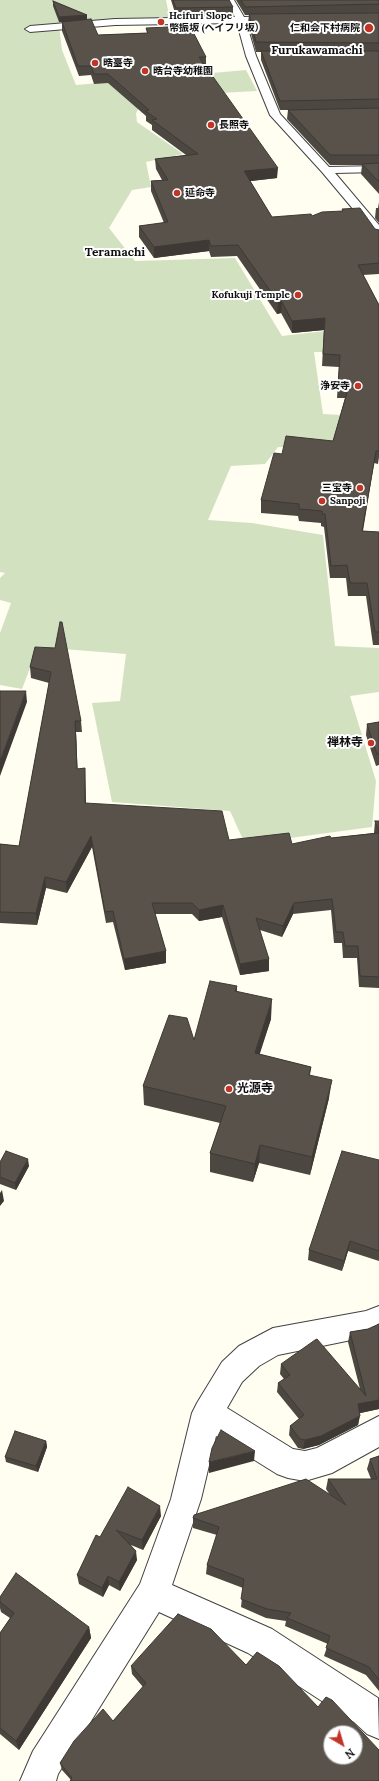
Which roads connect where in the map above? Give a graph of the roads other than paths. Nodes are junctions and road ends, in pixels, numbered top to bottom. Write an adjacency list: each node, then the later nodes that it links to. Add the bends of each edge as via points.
1 (230, 0): 3 (street)
2 (291, 18): 3 (street)
3 (240, 20): 4 (street, via 115,22); 5 (street, via 268,103)
4 (30, 29)
5 (275, 115): 6 (street); 8 (street)
6 (291, 115)
7 (379, 169): 8 (street)
8 (326, 170): 9 (street)
9 (377, 230)
10 (379, 1319): 11 (street, via 366,1324 273,1342 249,1356 232,1372)
11 (207, 1413): 12 (street, via 288,1463 305,1466 321,1462); 13 (street, via 186,1499)
12 (379, 1430)
13 (153, 1593): 14 (street, via 260,1641 366,1710); 15 (street, via 45,1763)
14 (379, 1722)
15 (38, 1781)

